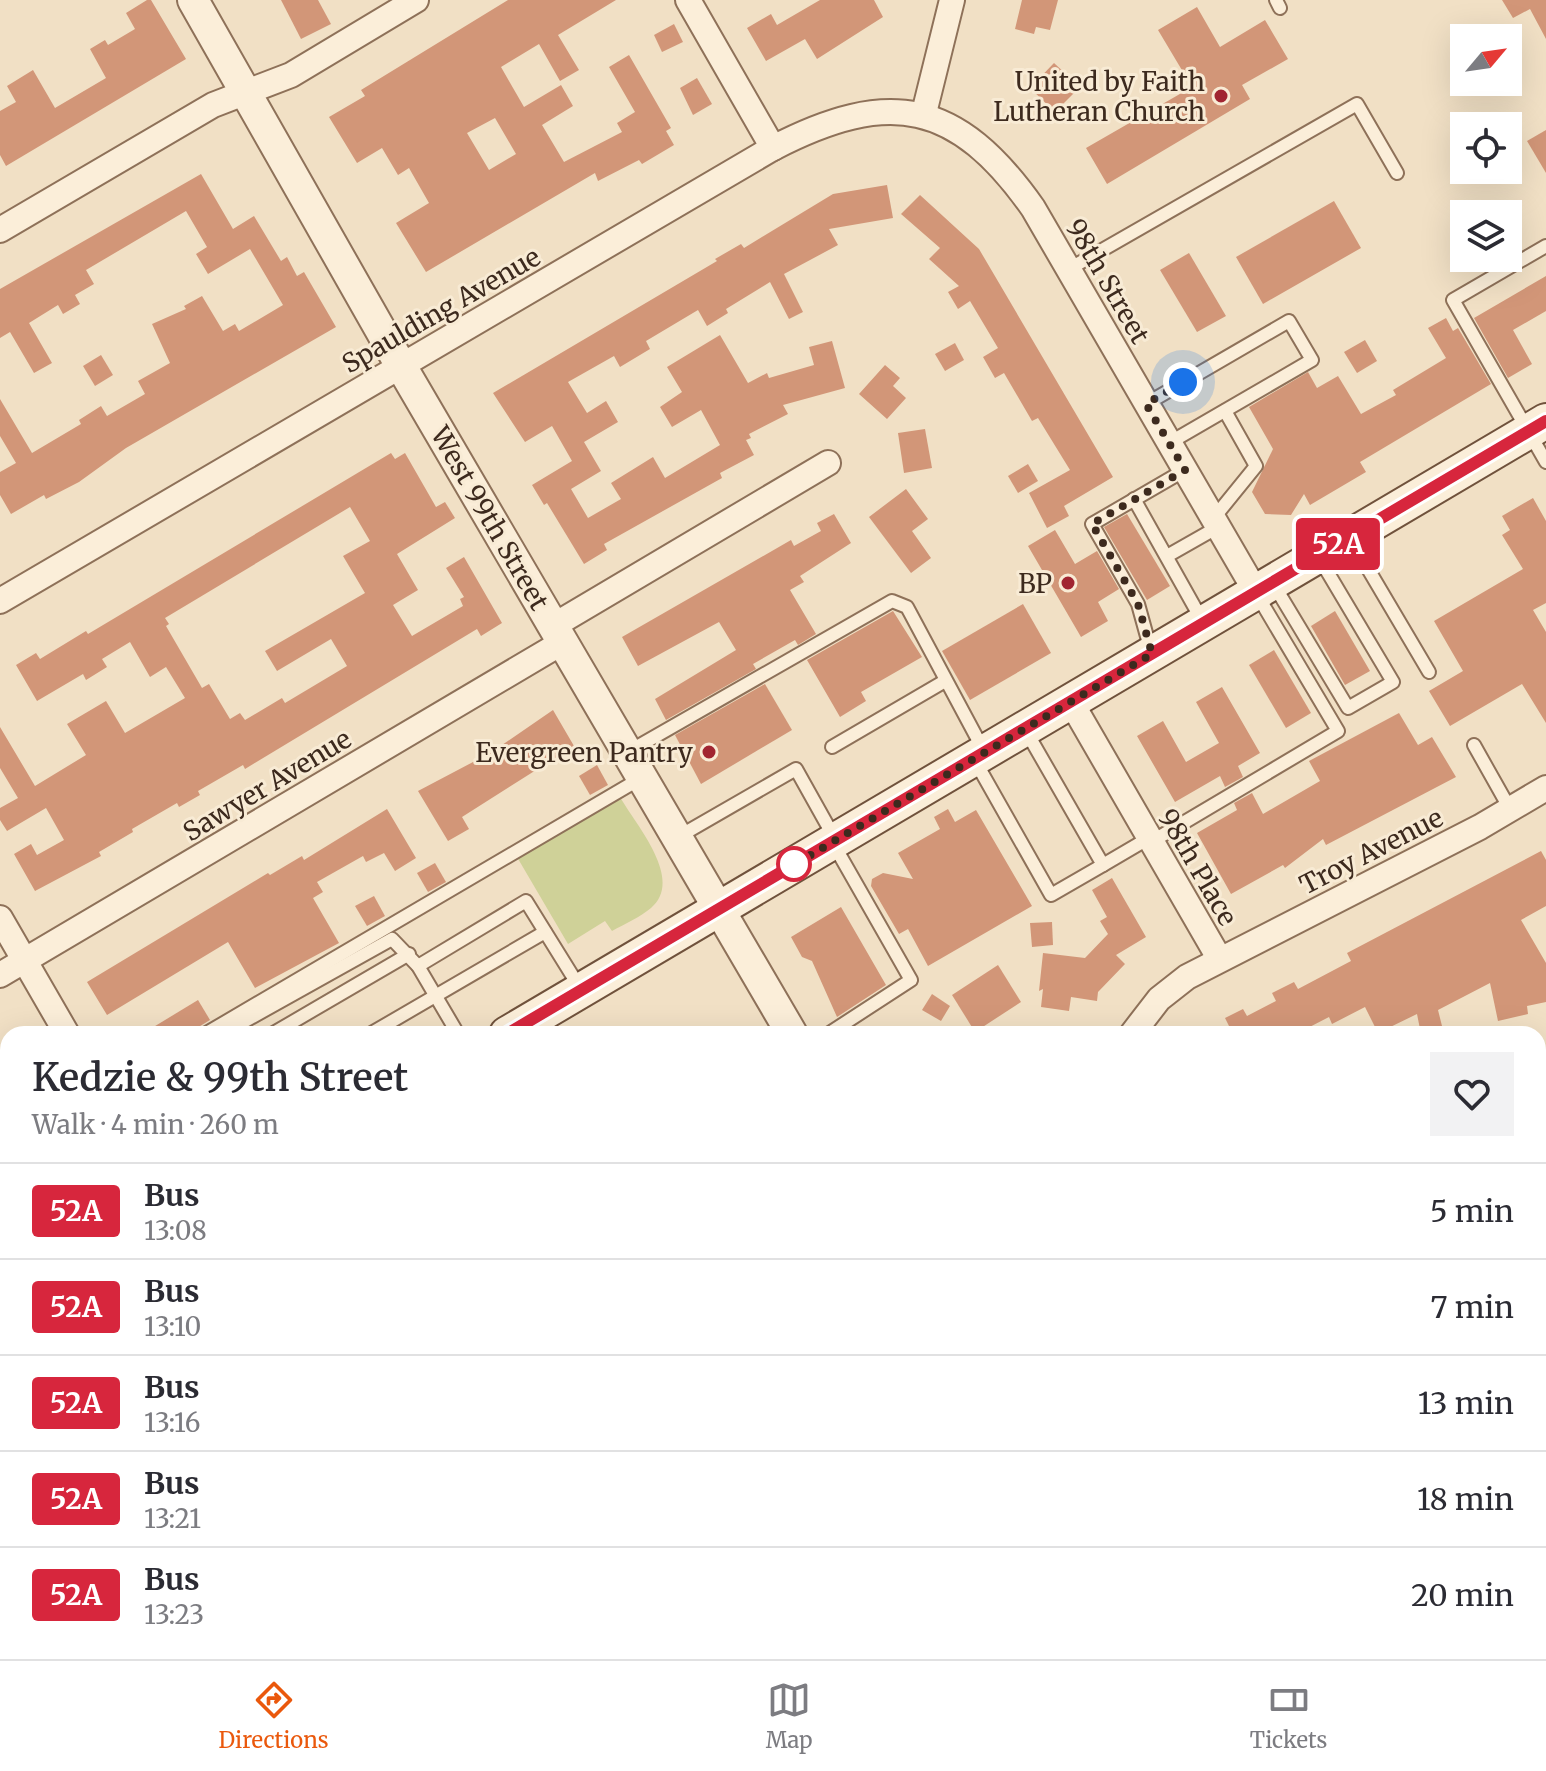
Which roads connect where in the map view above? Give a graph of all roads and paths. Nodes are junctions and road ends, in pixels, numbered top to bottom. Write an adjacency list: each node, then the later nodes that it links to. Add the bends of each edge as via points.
1 (193, 0): 5 (street, West 99th Street)
2 (416, 0): 5 (street, via 291,75)
3 (688, 0): 7 (street)
4 (952, 0): 6 (street)
5 (247, 92): 9 (street, via 213,105); 12 (street, West 99th Street)
6 (924, 113): 7 (street, Spaulding Avenue, via 865,113 818,125); 11 (street, 98th Street, via 968,138 1005,168)
7 (773, 148): 12 (street, Spaulding Avenue)
8 (1397, 173): 11 (lane, via 1357,104)
9 (0, 230)
10 (1546, 246): 15 (lane, via 1453,300)
11 (1069, 269): 13 (street, 98th Street)
12 (401, 366): 26 (street, Spaulding Avenue); 28 (street, West 99th Street)
13 (1146, 404): 14 (lane, via 1289,321 1312,360); 16 (street, 98th Street)
14 (1225, 411): 16 (lane); 21 (lane, via 1256,466)
15 (1537, 426): 17 (lane); 22 (main road)
16 (1169, 443): 19 (street, 98th Street)
17 (1546, 462)
18 (828, 463): 28 (street, Sawyer Avenue)
19 (1185, 470): 20 (lane); 21 (street, 98th Street)
20 (1134, 499): 23 (lane); 29 (lane, via 1092,524 1138,604)
21 (1216, 523): 23 (lane); 25 (street, 98th Street)
22 (1349, 537): 24 (main road); 30 (lane)
23 (1167, 556): 27 (lane)
24 (1317, 556): 25 (main road); 25 (lane, via 1393,682 1348,708)
25 (1264, 588): 27 (main road); 41 (lane, via 1338,731)
26 (0, 601)
27 (1204, 623): 29 (main road)
28 (558, 634): 37 (street, West 99th Street); 49 (street, Sawyer Avenue)
29 (1152, 654): 32 (main road)
30 (1429, 672)
31 (945, 681): 35 (lane); 36 (lane); 37 (lane, via 907,607 892,601)
32 (1071, 702): 33 (main road); 41 (street, 98th Place)
33 (1025, 729): 36 (main road); 43 (lane)
34 (1474, 745): 39 (lane)
35 (832, 747)
36 (979, 755): 42 (main road); 43 (lane, via 1051,895)
37 (636, 765): 40 (street, West 99th Street); 55 (lane)
38 (1546, 788): 39 (street, Troy Avenue)
39 (1510, 809): 48 (street, Troy Avenue)
40 (678, 837): 42 (lane, via 796,769); 44 (street, West 99th Street)
41 (1150, 840): 43 (lane); 48 (street, 98th Place)
42 (834, 841): 44 (main road); 62 (lane, via 911,980)
43 (1103, 865)
44 (720, 908): 52 (main road); 61 (street, West 99th Street)
45 (0, 918): 49 (street)
46 (545, 932): 50 (lane, via 526,901); 52 (lane); 53 (lane)
47 (409, 954): 50 (lane); 56 (lane, via 392,939); 57 (lane)
48 (1219, 958): 63 (street, 98th Place, via 1159,999)
49 (25, 960): 51 (street, Sawyer Avenue); 54 (street)
50 (418, 966): 53 (lane)
51 (0, 975)
52 (581, 990): 60 (main road)
53 (435, 996): 58 (lane); 59 (lane)
54 (62, 1026)
55 (218, 1026)
56 (237, 1026)
57 (286, 1026)
58 (384, 1026)
59 (453, 1026)
60 (520, 1026)
61 (787, 1026)
62 (840, 1026)
63 (1138, 1026)

